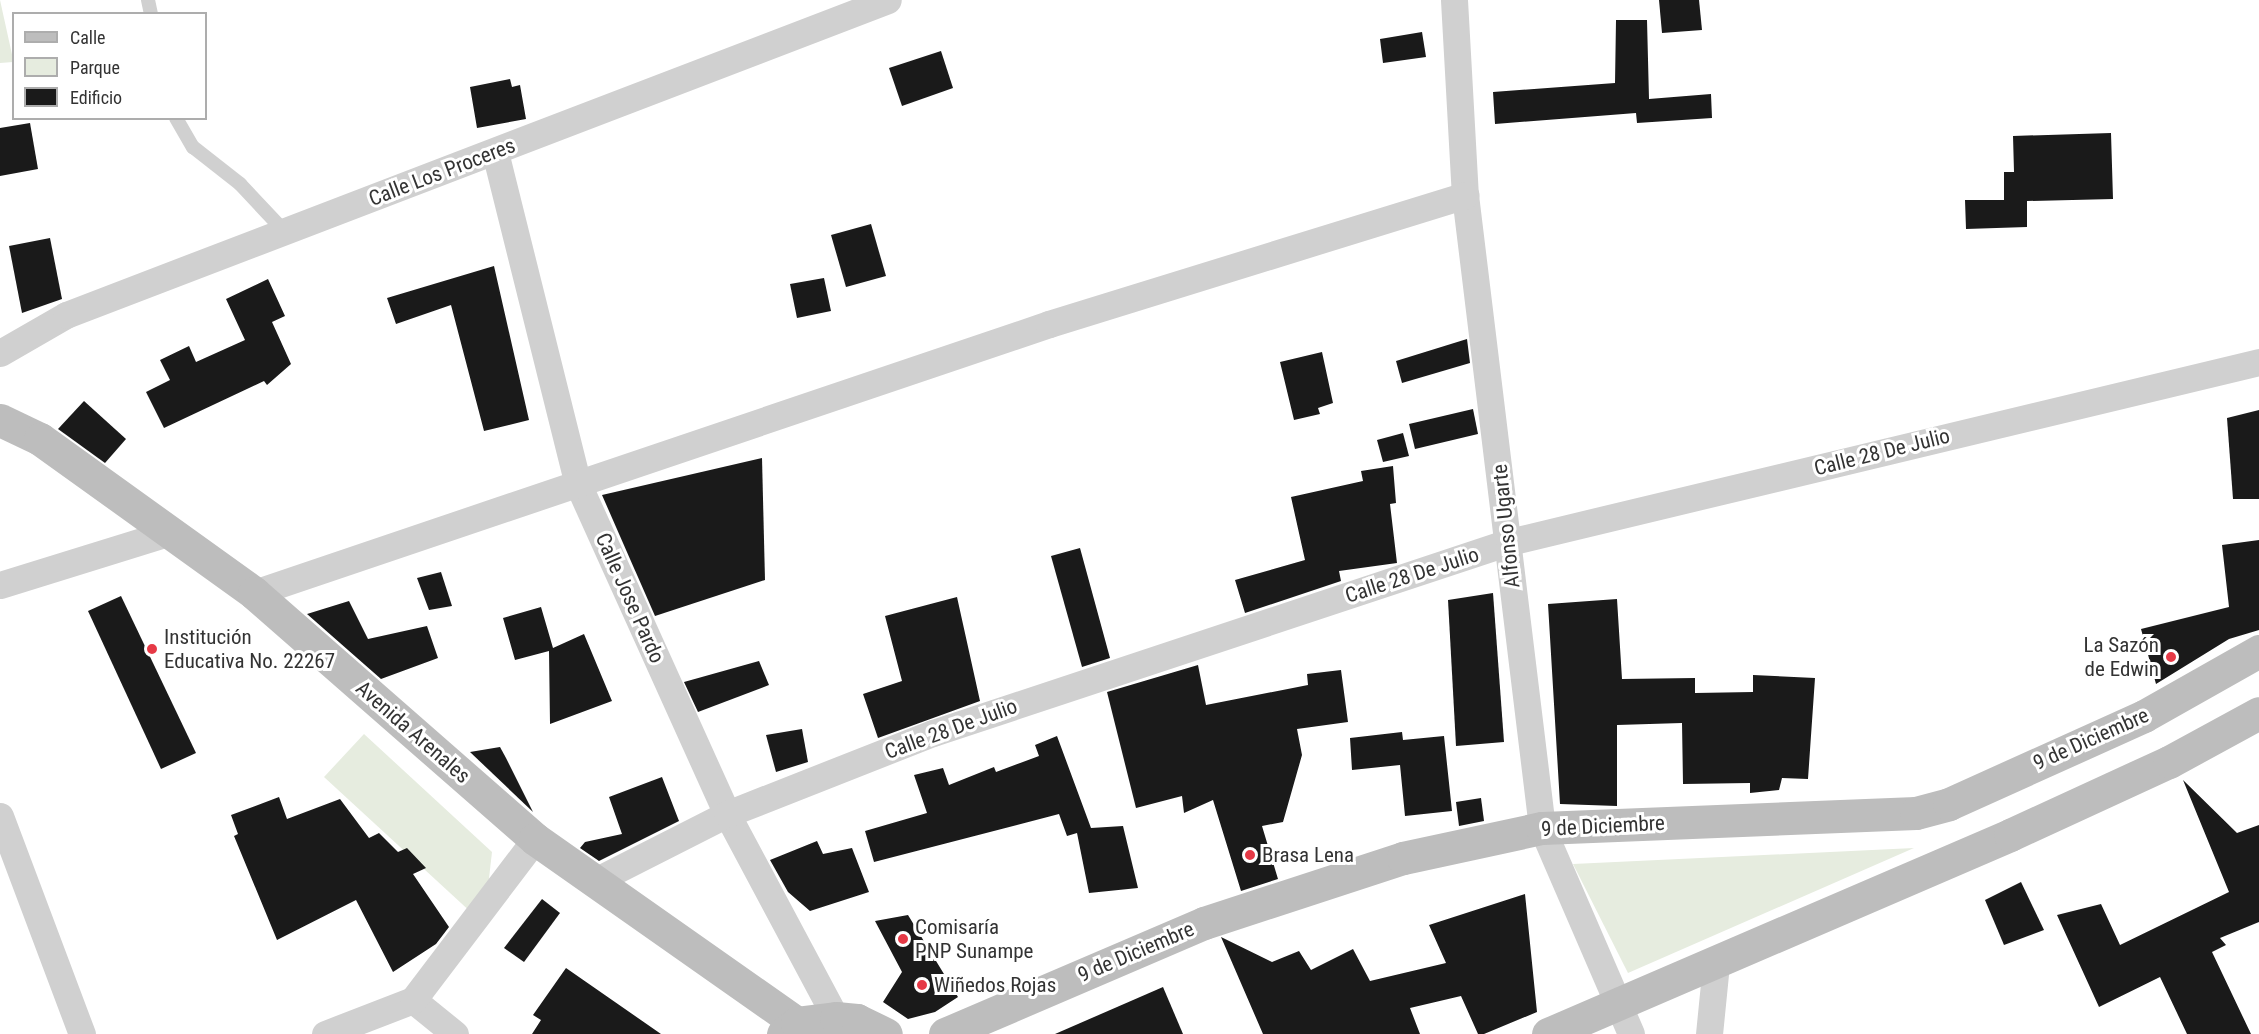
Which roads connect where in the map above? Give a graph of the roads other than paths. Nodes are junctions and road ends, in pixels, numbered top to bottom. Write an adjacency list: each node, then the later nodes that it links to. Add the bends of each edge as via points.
1 (888, 0): 4 (street, Calle Los Proceres)
2 (1454, 0): 5 (street, Alfonso Ugarte)
3 (177, 120): 6 (lane, via 193,147 240,184)
4 (495, 152): 6 (street, Calle Los Proceres); 10 (street, Calle Jose Pardo)
5 (1465, 195): 10 (street, via 1049,324); 12 (street, Alfonso Ugarte)
6 (285, 232): 7 (street, Calle Los Proceres, via 66,315)
7 (0, 353)
8 (2259, 362): 12 (street, Calle 28 De Julio)
9 (0, 420): 11 (main road, Avenida Arenales, via 40,439)
10 (578, 484): 14 (street); 17 (street, Calle Jose Pardo)
11 (168, 533): 13 (street); 14 (main road, Avenida Arenales)
12 (1509, 542): 17 (street, Calle 28 De Julio, via 933,734); 19 (street, Alfonso Ugarte, via 1524,717)
13 (0, 585)
14 (254, 593): 20 (main road, Avenida Arenales)
15 (2259, 651): 19 (main road, 9 de Diciembre, via 2144,716 1949,804 1916,813)
16 (2259, 713): 22 (main road, via 2169,762)
17 (727, 814): 21 (street, Calle 28 De Julio); 25 (street, Calle Jose Pardo)
18 (0, 816): 27 (street)
19 (1542, 828): 24 (street, Alfonso Ugarte); 31 (main road, 9 de Diciembre, via 1403,858 1204,923)
20 (535, 839): 21 (main road, Avenida Arenales); 23 (street)
21 (595, 881): 26 (main road, Avenida Arenales)
22 (1716, 964): 24 (main road); 34 (street)
23 (413, 1000): 28 (street); 29 (street)
24 (1618, 1004): 32 (main road); 33 (street, Alfonso Ugarte)
25 (836, 1018): 26 (main road); 30 (main road, via 857,1020)
26 (790, 1029)
27 (82, 1034)
28 (325, 1034)
29 (455, 1034)
30 (886, 1034)
31 (945, 1034)
32 (1548, 1034)
33 (1631, 1034)
34 (1709, 1034)

